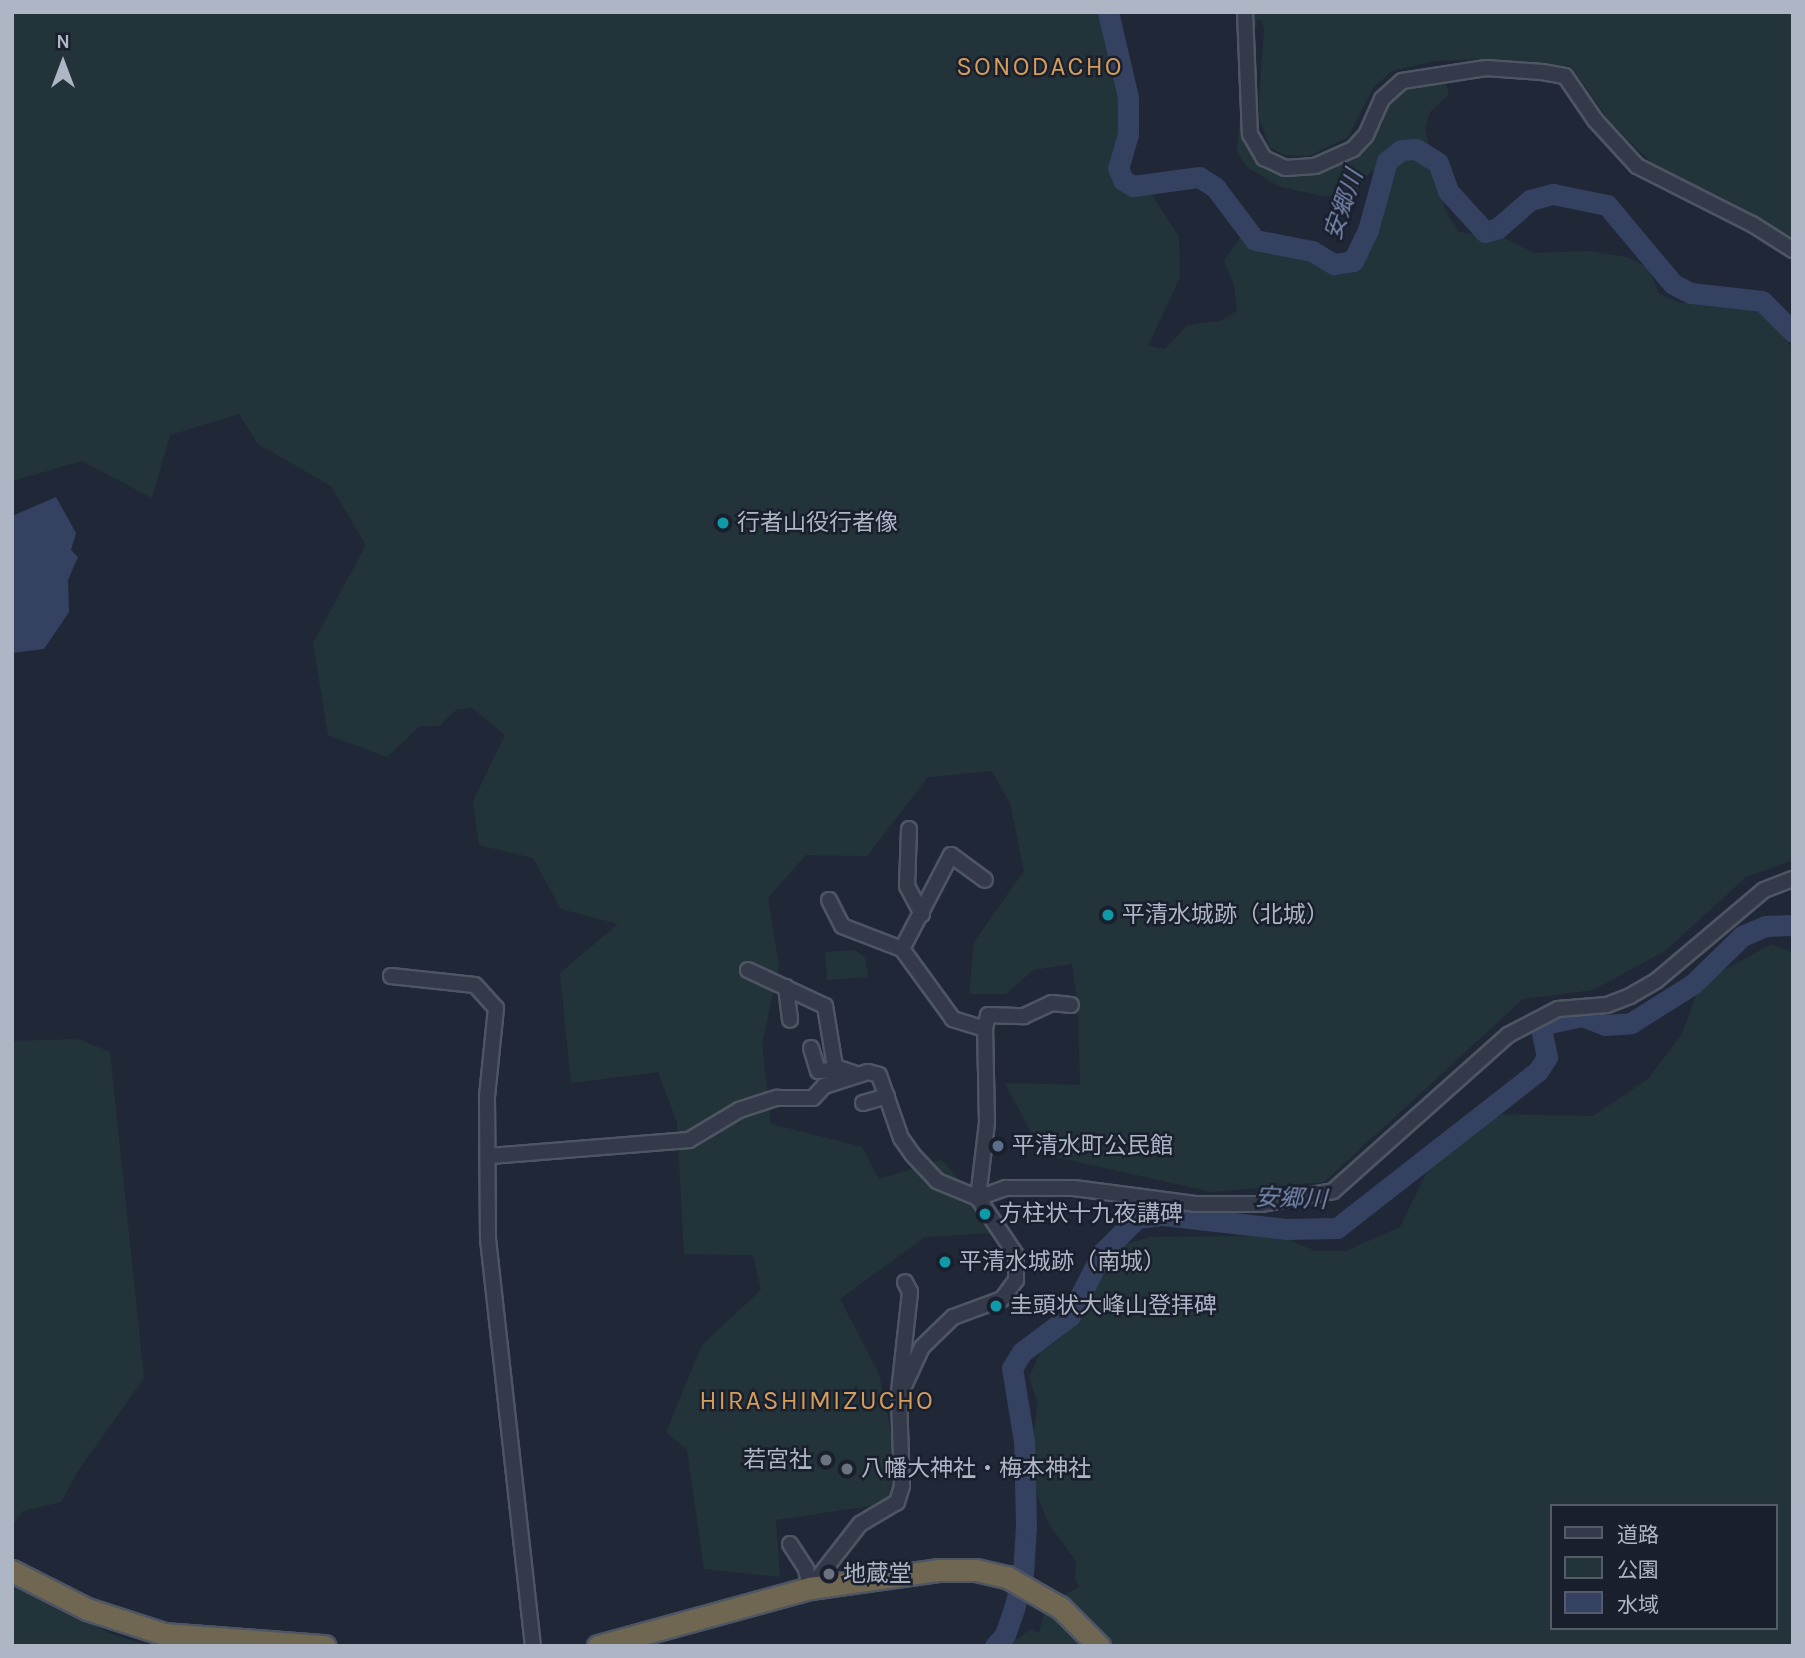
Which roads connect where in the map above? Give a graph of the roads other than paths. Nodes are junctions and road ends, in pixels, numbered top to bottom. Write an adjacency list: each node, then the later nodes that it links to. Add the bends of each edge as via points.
1 (1245, 12): 2 (street, via 1250,134 1264,158 1285,168 1315,166 1353,149 1366,135 1382,99 1402,81 1486,68 1542,72 1565,76 1595,120 1637,166 1742,218)
2 (1793, 250)
3 (909, 829): 7 (street, via 906,886)
4 (1793, 878): 21 (street, via 1764,890 1656,981 1630,996 1607,1005 1558,1009 1508,1035 1333,1191 1261,1204 1195,1204 1074,1188 1006,1188)
5 (985, 880): 7 (street, via 951,855)
6 (829, 900): 8 (street, via 842,926)
7 (922, 914): 8 (street)
8 (902, 949): 14 (street, via 953,1018)
9 (748, 970): 11 (street)
10 (391, 976): 20 (street, via 475,985 496,1008 487,1096)
11 (786, 987): 13 (street); 16 (street, via 825,1006 829,1054)
12 (1071, 1005): 14 (street, via 1052,1003 1024,1016 988,1016)
13 (790, 1020)
14 (985, 1029): 21 (street, via 987,1122)
15 (811, 1048): 16 (street, via 818,1071)
16 (838, 1070): 17 (street)
17 (853, 1073): 18 (street, via 879,1075); 20 (street, via 824,1086 813,1098 777,1098 739,1110 689,1140)
18 (887, 1096): 19 (street); 21 (street, via 901,1138 912,1154 937,1181)
19 (863, 1103)
20 (491, 1156): 28 (street, via 488,1239)
21 (978, 1198): 23 (street, via 1016,1255 1016,1280 1002,1299 953,1317 922,1347)
22 (905, 1282): 23 (street, via 910,1292)
23 (899, 1397): 26 (street, via 902,1486 897,1502 860,1524)
24 (790, 1544): 26 (street, via 806,1569)
25 (12, 1571): 27 (highway, via 87,1609 164,1634)
26 (810, 1588): 29 (highway); 30 (highway, via 938,1570 976,1570 1007,1577 1058,1607)
27 (325, 1646)
28 (533, 1646)
29 (598, 1646)
30 (1099, 1646)

